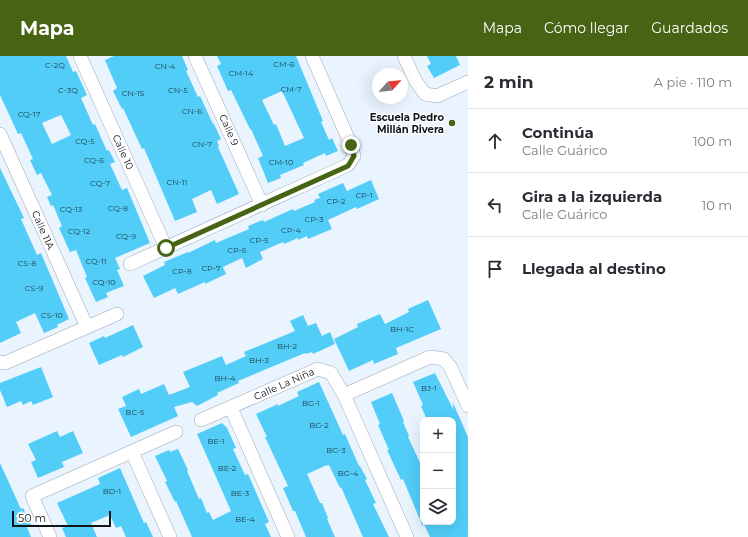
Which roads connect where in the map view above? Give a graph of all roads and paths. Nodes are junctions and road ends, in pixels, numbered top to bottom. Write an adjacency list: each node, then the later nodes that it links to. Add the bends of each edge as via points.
1 (80, 56): 8 (street, Calle 10)
2 (195, 56): 7 (street, Calle 9)
3 (312, 56): 7 (street, via 354,156 348,166)
4 (404, 56): 5 (street, via 425,94 437,96)
5 (468, 82)
6 (0, 134): 11 (street, Calle 11A)
7 (262, 205): 8 (street)
8 (166, 248): 9 (street)
9 (130, 264)
10 (117, 314): 11 (street)
11 (87, 327): 12 (street)
12 (2, 362)
13 (344, 395): 14 (street, via 430,357 444,359 451,368); 15 (street, Calle La Niña, via 331,373 318,369); 22 (street, Calle La Niña)
14 (468, 406)
15 (230, 408): 16 (street, Calle La Niña); 21 (street)
16 (202, 420)
17 (176, 432): 18 (street)
18 (132, 452): 19 (street, via 32,496); 20 (street)
19 (50, 537)
20 (170, 537)
21 (288, 537)
22 (407, 537)

